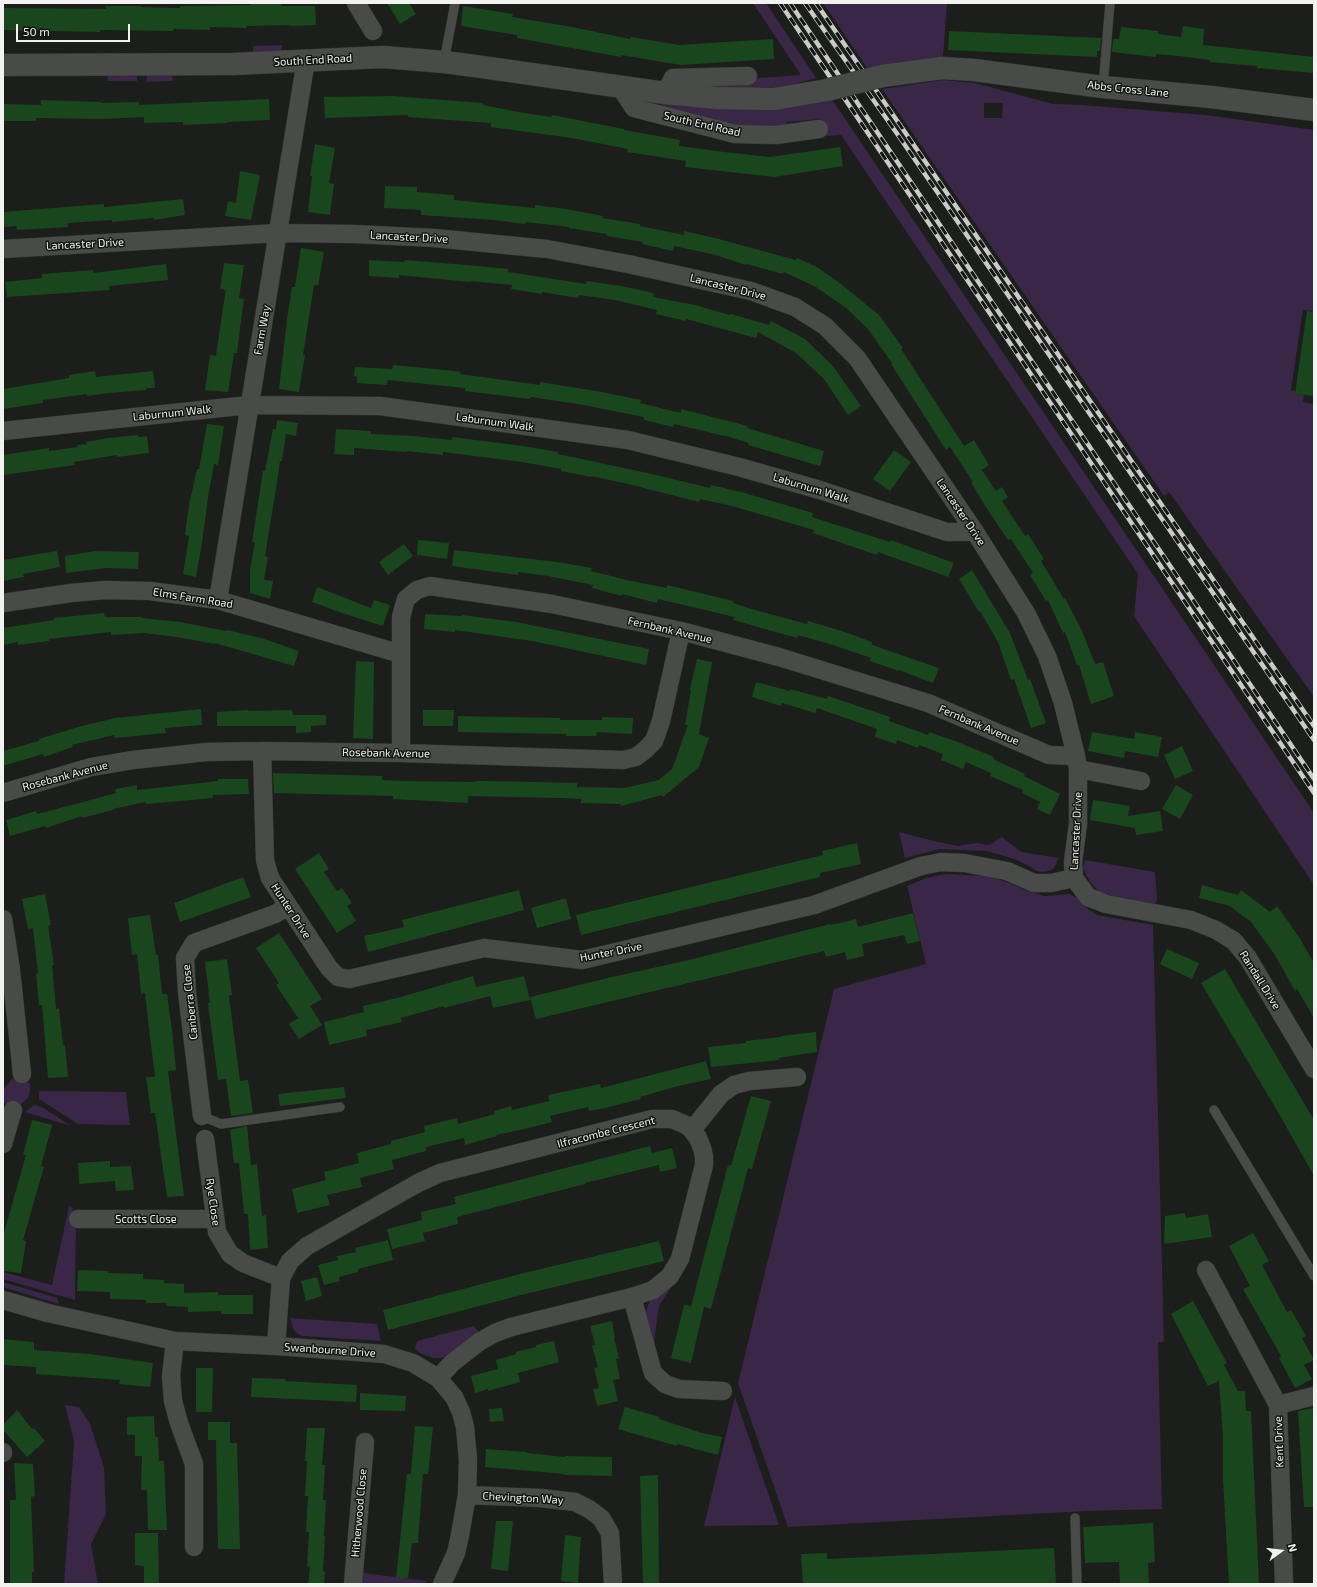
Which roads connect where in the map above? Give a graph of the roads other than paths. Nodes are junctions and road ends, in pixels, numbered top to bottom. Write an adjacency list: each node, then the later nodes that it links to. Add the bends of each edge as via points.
1 (356, 3): 4 (street)
2 (455, 3): 6 (lane)
3 (1110, 3): 10 (lane)
4 (373, 31)
5 (306, 60): 6 (street, South End Road, via 383,57); 7 (street, South End Road, via 113,66); 15 (street, Farm Way)
6 (444, 62): 9 (street, South End Road)
7 (3, 65)
8 (748, 76): 11 (street, South End Road, via 673,78)
9 (620, 87): 11 (street, South End Road); 14 (street, South End Road, via 634,108 735,134 776,135)
10 (1103, 87): 12 (street, Abbs Cross Lane, bridge, via 942,68 882,76 827,90); 13 (street, Abbs Cross Lane)
11 (665, 93): 12 (street, South End Road, via 717,98)
12 (774, 99)
13 (1314, 110)
14 (819, 129)
15 (278, 233): 16 (street, Lancaster Drive); 17 (street, Farm Way); 19 (street, Lancaster Drive, via 434,238 547,249 751,291 795,307 825,326 857,358)
16 (3, 249)
17 (249, 405): 18 (street, Laburnum Walk); 19 (street, Laburnum Walk, via 380,406 628,440 812,488 947,532); 20 (street, Farm Way)
18 (3, 431)
19 (975, 532): 26 (street, Lancaster Drive, via 1026,613 1047,656 1063,703)
20 (218, 600): 21 (street, Elms Farm Road, via 150,591 105,590); 23 (street, Elms Farm Road)
21 (3, 603)
22 (680, 631): 23 (street, Fernbank Avenue, via 552,604 430,586 416,590 406,599 401,617); 25 (street, Rosebank Avenue, via 658,732 654,741 636,757 612,761); 26 (street, Fernbank Avenue, via 779,657 928,703 1048,755)
23 (401, 654): 25 (street, Fernbank Avenue)
24 (262, 751): 25 (street, Rosebank Avenue); 28 (street, Rosebank Avenue, via 206,752 133,760 91,767); 30 (street, Hunter Drive, via 265,860 270,878)
25 (401, 753)
26 (1077, 763): 27 (street, Fernbank Avenue); 29 (street, Lancaster Drive, via 1078,824 1073,862)
27 (1141, 781)
28 (3, 793)
29 (1074, 878): 30 (street, Hunter Drive, via 1051,884 1034,882 1007,871 964,863 941,862 921,866 814,905 582,960 484,948 349,979 338,977 329,968); 32 (street, Randall Drive, via 1088,897 1106,904 1191,920 1234,941 1248,958)
30 (288, 906): 38 (street, Canberra Close, via 275,914 194,943 185,958)
31 (3, 918): 33 (street)
32 (1314, 1069)
33 (22, 1074)
34 (797, 1077): 39 (street, via 749,1081 734,1085 721,1094)
35 (340, 1107): 38 (lane, via 221,1124)
36 (13, 1110): 41 (street)
37 (1214, 1110): 45 (lane)
38 (202, 1116)
39 (692, 1130): 46 (street, Ilfracombe Crescent, via 672,1119 652,1119 440,1173 307,1246 290,1261); 47 (street, via 702,1148 704,1166 680,1259 670,1276 658,1287)
40 (205, 1139): 43 (street, Rye Close)
41 (3, 1144)
42 (78, 1219): 43 (street, Scotts Close)
43 (214, 1220): 46 (street, Rye Close, via 217,1232 230,1254 243,1263)
44 (1206, 1270): 54 (street, Kent Drive)
45 (1314, 1276)
46 (281, 1278): 50 (street, Ilfracombe Crescent)
47 (632, 1297): 51 (street, via 495,1333 452,1362); 52 (street, via 653,1373 665,1384 679,1388)
48 (3, 1300): 49 (street, Swanbourne Drive, via 55,1315)
49 (175, 1342): 50 (street, Swanbourne Drive); 58 (street, via 171,1376 173,1401 194,1464)
50 (276, 1346): 51 (street, Swanbourne Drive, via 384,1354 412,1363)
51 (438, 1378): 56 (street, Swanbourne Drive, via 454,1397 465,1427 468,1460)
52 (723, 1391)
53 (1314, 1396): 54 (street)
54 (1278, 1405): 63 (street, Kent Drive)
55 (365, 1442): 59 (street, Hitherwood Close)
56 (467, 1495): 60 (street, Swanbourne Drive, via 456,1553); 61 (street, Chevington Way, via 575,1502 589,1509 601,1518 610,1533)
57 (1075, 1518): 62 (lane)
58 (194, 1547)
59 (353, 1584)
60 (442, 1584)
61 (614, 1584)
62 (1076, 1584)
63 (1284, 1584)

